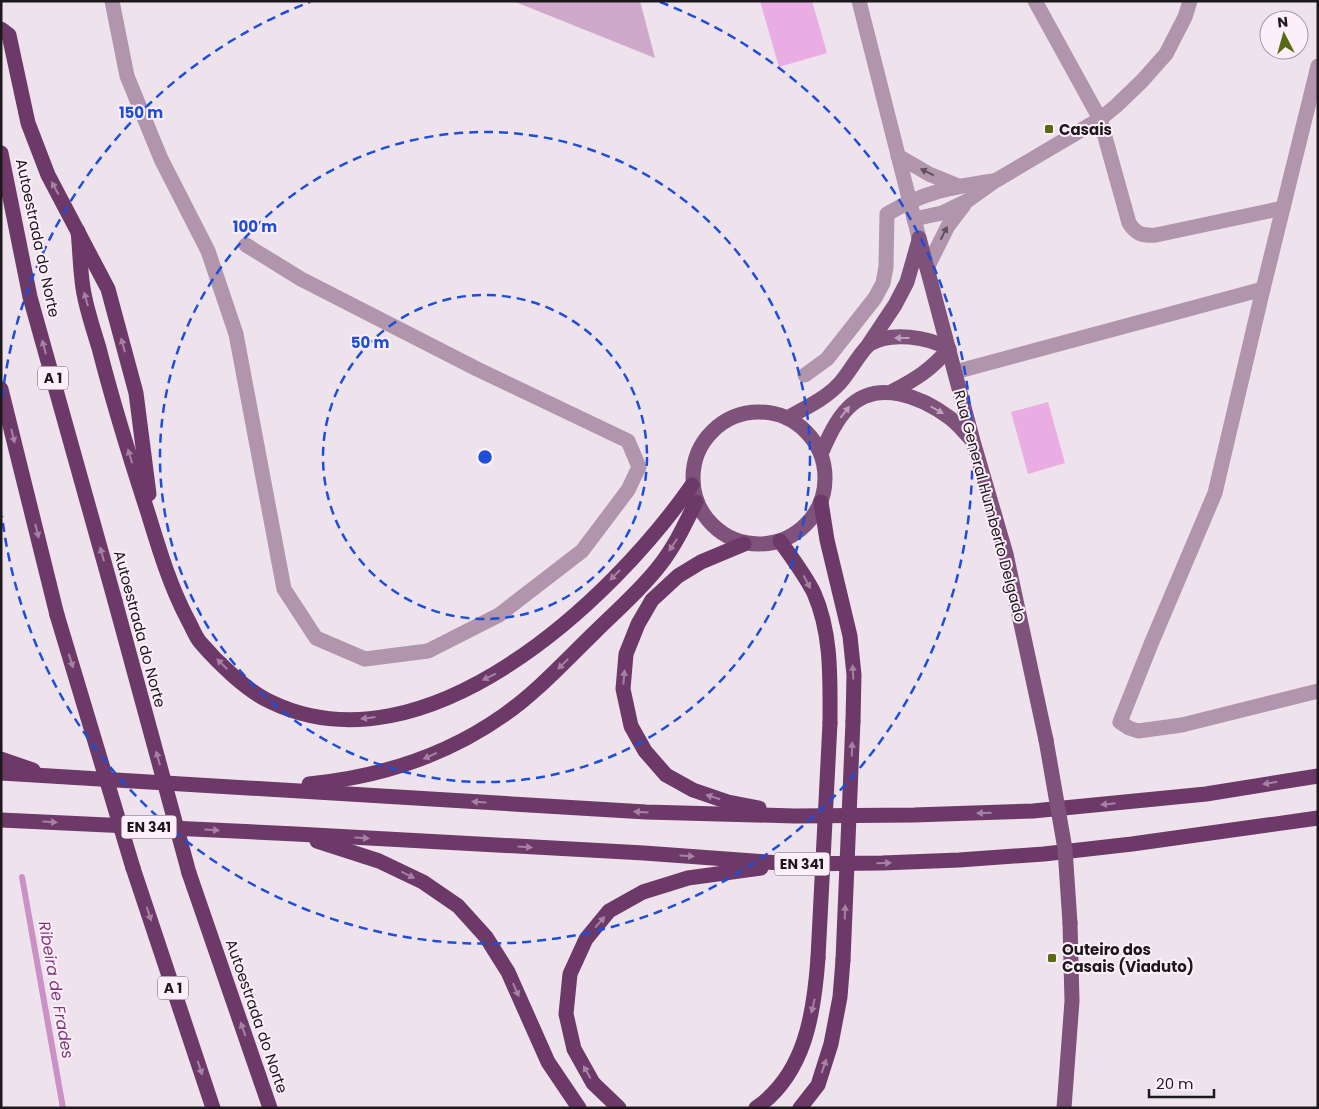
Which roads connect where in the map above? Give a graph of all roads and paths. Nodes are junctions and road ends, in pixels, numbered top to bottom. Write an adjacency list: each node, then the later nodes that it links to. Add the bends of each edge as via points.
1 (112, 1): 18 (street, via 127,76 161,159 208,251 236,334 284,590 316,638 365,659 428,650 499,615 582,551 628,490 639,467 628,441 477,369 301,279)
2 (859, 1): 9 (street, Rua General Humberto Delgado)
3 (1035, 1): 7 (street)
4 (1190, 1): 7 (street, via 1166,54)
5 (1, 29): 16 (highway, one-way to 5, via 48,176 28,123 10,35)
6 (1318, 66): 14 (street)
7 (1100, 119): 10 (street); 14 (street, via 1129,223 1135,233 1156,235)
8 (1, 153): 48 (highway, Autoestrada do Norte / A 1, one-way to 8, bridge, via 189,872 30,297)
9 (898, 156): 11 (street, one-way to 9); 12 (street, Rua General Humberto Delgado)
10 (995, 181): 11 (street); 13 (street)
11 (958, 186): 12 (street)
12 (910, 201): 15 (street, Rua General Humberto Delgado); 24 (street, via 886,214 886,267 883,283 874,298 827,359)
13 (967, 201): 15 (street, via 942,213); 19 (street, one-way to 13, via 948,226)
14 (1283, 208): 20 (street)
15 (914, 218): 17 (street, Rua General Humberto Delgado)
16 (78, 231): 33 (highway, one-way to 16, via 112,398 83,290); 33 (highway, one-way to 16, via 136,392 108,289)
17 (919, 238): 19 (main road, Rua General Humberto Delgado); 21 (main road, via 907,282 896,305)
18 (246, 244)
19 (927, 268): 22 (main road, Rua General Humberto Delgado)
20 (1263, 289): 23 (street); 36 (street, via 1215,493 1120,722 1138,732 1182,725)
21 (869, 344): 22 (main road, one-way to 21, via 938,342 905,337); 27 (main road, via 840,384)
22 (949, 349): 23 (main road, Rua General Humberto Delgado); 26 (main road, via 932,368)
23 (955, 372): 28 (main road, Rua General Humberto Delgado)
24 (805, 375)
25 (1, 389): 47 (highway, A 1, one-way to 47, bridge, via 57,615 133,868)
26 (893, 391): 28 (main road, one-way to 28, via 920,400 950,418); 29 (main road, one-way to 26, via 849,407 877,392)
27 (787, 418): 29 (main road, via 802,427); 30 (main road, via 768,412 748,412 728,419 712,430 700,446 693,465)
28 (973, 441): 53 (main road, Rua General Humberto Delgado, bridge, via 1006,554 1046,740 1065,849 1072,1001)
29 (821, 454): 32 (main road, via 825,486)
30 (692, 485): 31 (main road); 33 (highway, one-way to 33, via 649,541 599,592 541,643 497,674 440,701 403,714 351,720 309,716 270,702 236,678 198,640 175,596)
31 (696, 502): 35 (main road, via 707,521 724,535); 41 (highway, one-way to 41, via 679,538 660,566 540,686 505,715 432,755 382,772 328,782)
32 (821, 502): 34 (main road, via 812,519 798,532); 52 (highway, one-way to 32, bridge, via 818,1085 831,1044 840,997 853,721 854,675 850,636)
33 (155, 536)
34 (780, 541): 35 (main road); 51 (highway, one-way to 51, bridge, via 805,576 822,614 828,648 830,722 815,998 805,1040 791,1072 770,1098)
35 (744, 544): 42 (highway, one-way to 35, via 728,802 693,790 666,775 645,751 631,726 623,690 626,654 652,600 678,576 701,562)
36 (1318, 691)
37 (1, 759): 39 (highway)
38 (1, 774): 39 (highway)
39 (48, 775): 41 (highway)
40 (1318, 776): 42 (highway, one-way to 42, via 1206,794 1033,811)
41 (264, 788): 42 (highway, one-way to 41, via 646,812)
42 (795, 816)
43 (1318, 818): 46 (highway, EN 341, one-way to 43, via 959,860 1044,854)
44 (1, 820): 45 (highway, EN 341, one-way to 45)
45 (296, 834): 46 (highway, EN 341, one-way to 46); 49 (highway, one-way to 49, via 379,861 423,882 458,906 486,937 508,972 548,1062)
46 (794, 864): 50 (highway, one-way to 46, via 593,1083 574,1049 566,1014 570,974 586,939 609,912 644,892 688,878)
47 (213, 1108)
48 (270, 1108)
49 (579, 1108)
50 (620, 1108)
51 (756, 1108)
52 (800, 1108)
53 (1064, 1108)

